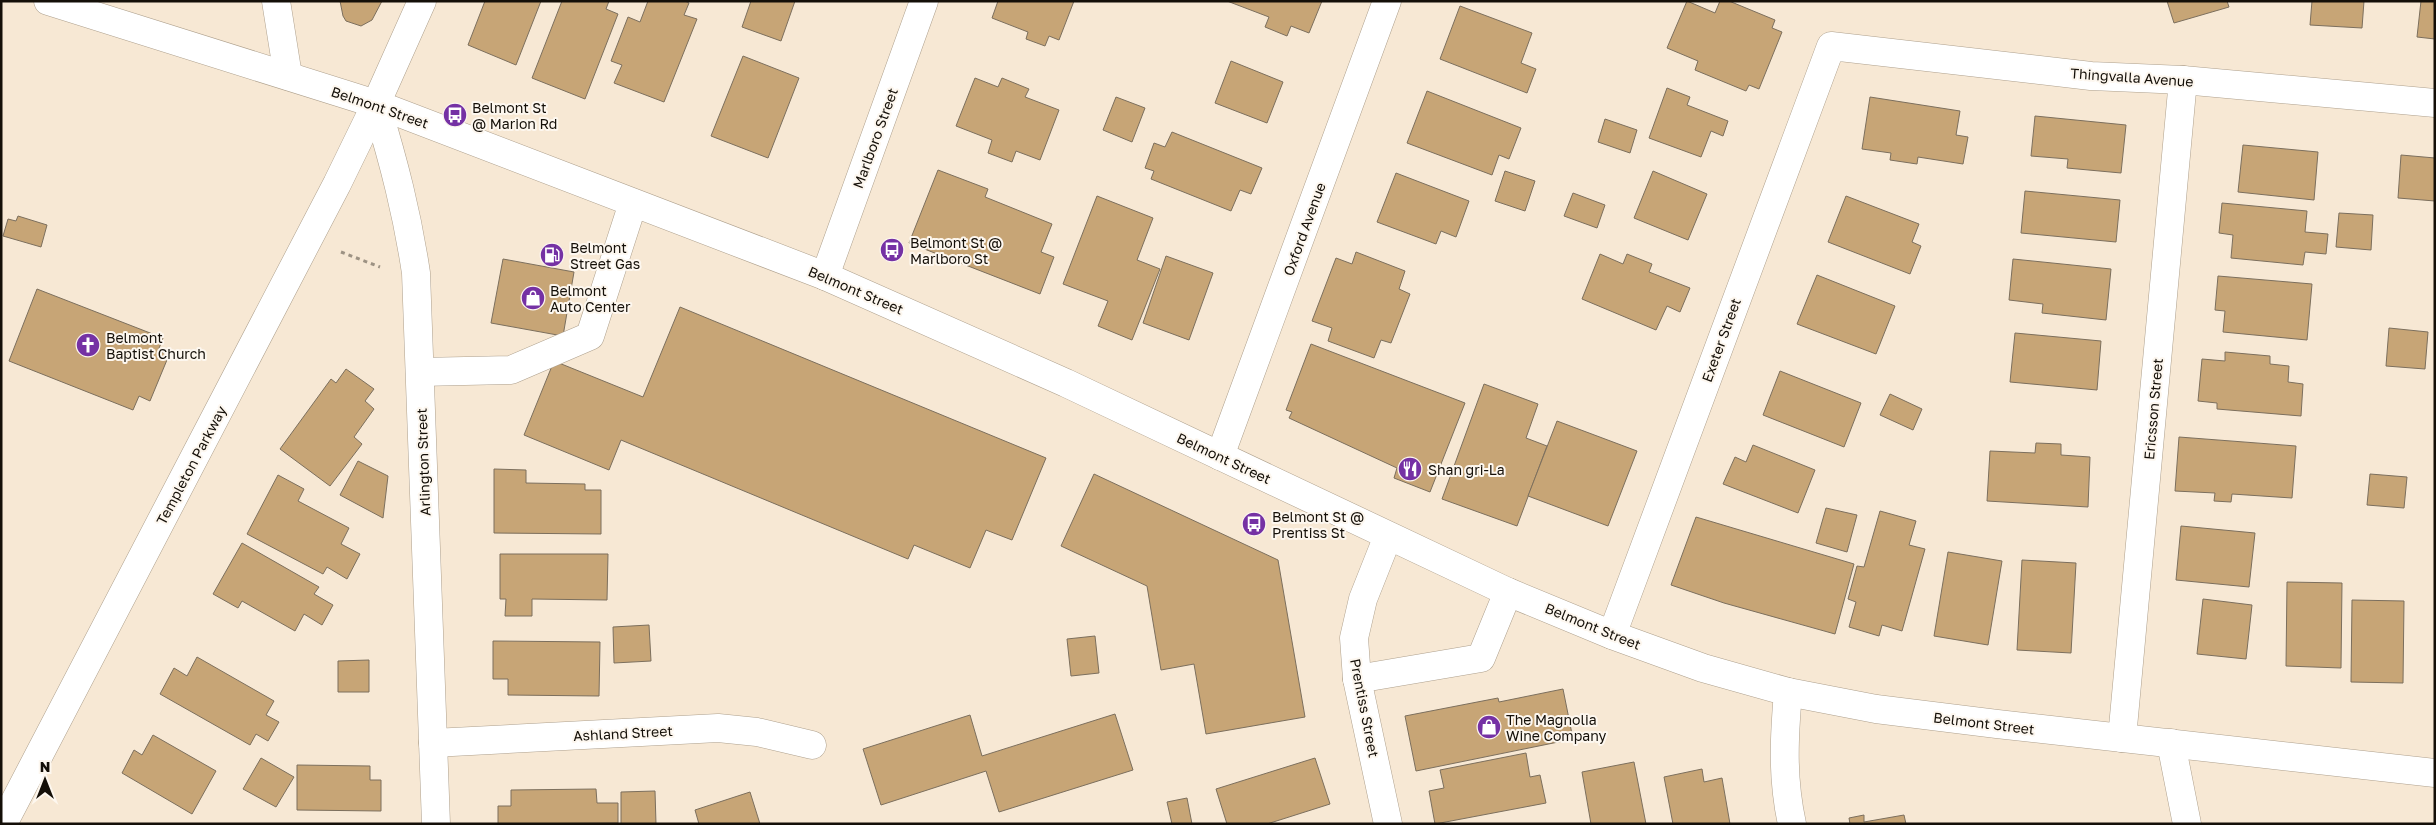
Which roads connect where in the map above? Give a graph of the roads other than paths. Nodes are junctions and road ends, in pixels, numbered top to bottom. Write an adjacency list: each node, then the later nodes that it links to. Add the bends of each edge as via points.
1 (48, 1): 7 (street, Belmont Street)
2 (276, 1): 7 (street)
3 (422, 1): 10 (street, Templeton Parkway)
4 (924, 1): 12 (street, Marlboro Street)
5 (1387, 1): 14 (street, Oxford Avenue)
6 (1831, 46): 8 (street, Thingvalla Avenue, via 2092,76); 17 (street, Exeter Street)
7 (288, 76): 10 (street, Belmont Street)
8 (2183, 80): 9 (street, Thingvalla Avenue); 20 (street, Ericsson Street)
9 (2435, 103)
10 (376, 104): 11 (street, Belmont Street); 13 (street, Arlington Street, via 408,219 416,273); 25 (street, Templeton Parkway, via 330,199)
11 (633, 203): 12 (street, Belmont Street); 13 (street, via 590,336 511,370)
12 (825, 276): 14 (street, Belmont Street, via 1026,364)
13 (420, 372): 21 (street, Arlington Street)
14 (1220, 456): 15 (street, Belmont Street)
15 (1388, 536): 16 (street, Belmont Street); 18 (street, Prentiss Street, via 1355,626)
16 (1508, 592): 17 (street, Belmont Street); 18 (street, via 1481,658)
17 (1612, 634): 19 (street, Belmont Street, via 1703,668)
18 (1358, 679): 27 (street, Prentiss Street)
19 (1788, 692): 20 (street, Belmont Street, via 1931,717); 28 (street, via 1783,752)
20 (2122, 738): 22 (street, Belmont Street)
21 (433, 743): 23 (street, Ashland Street, via 718,728 757,732); 26 (street, Arlington Street)
22 (2171, 743): 24 (street, Belmont Street); 29 (street)
23 (812, 745)
24 (2435, 773)
25 (3, 824)
26 (436, 824)
27 (1388, 824)
28 (1792, 824)
29 (2186, 824)

